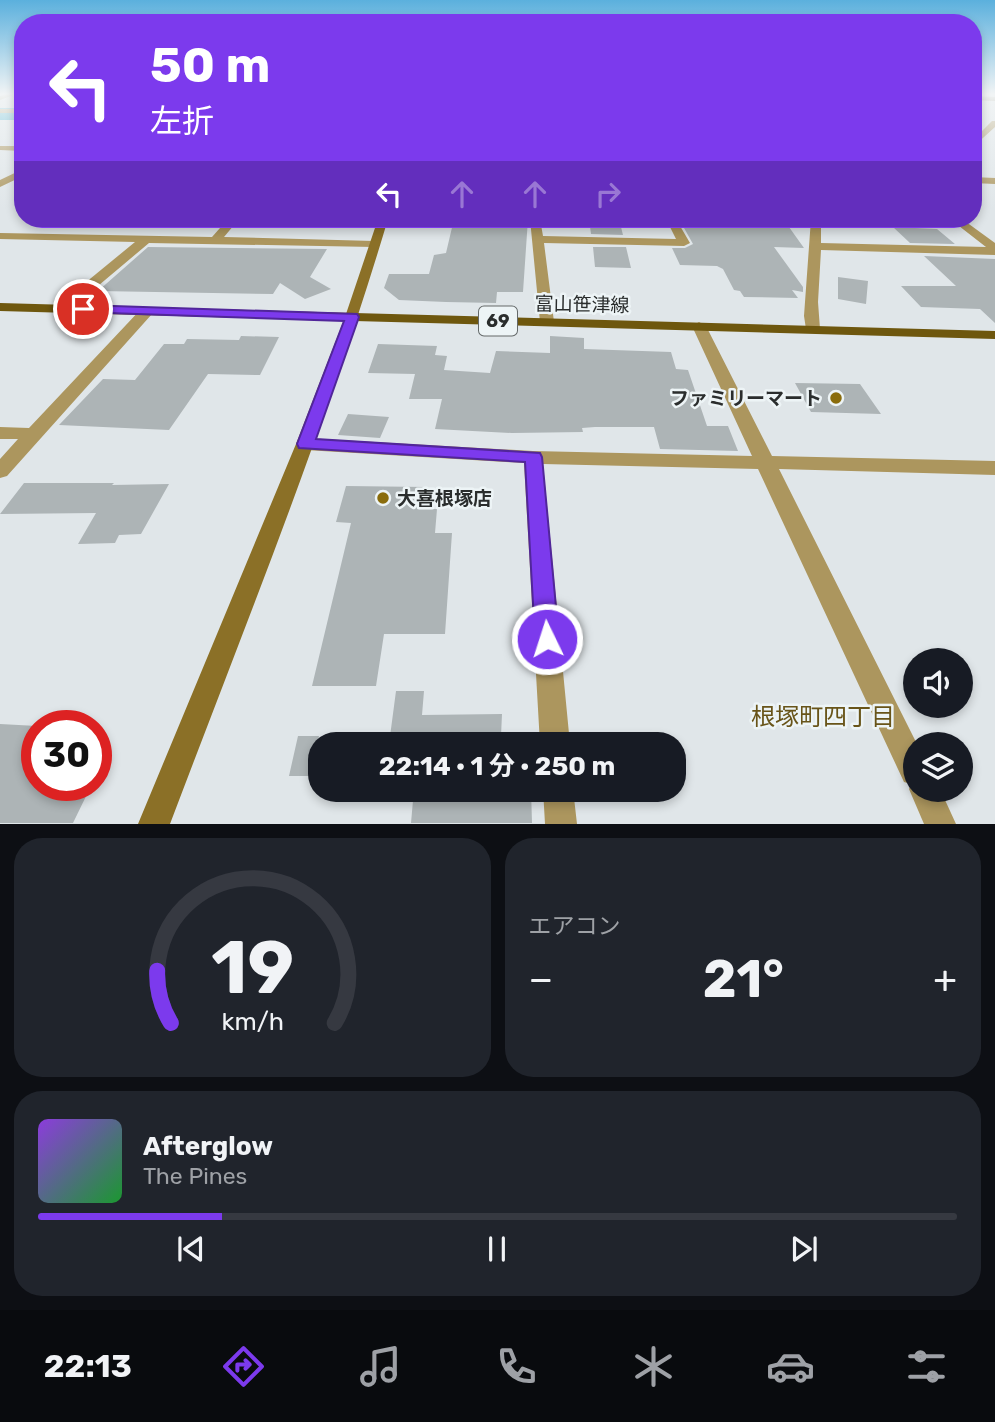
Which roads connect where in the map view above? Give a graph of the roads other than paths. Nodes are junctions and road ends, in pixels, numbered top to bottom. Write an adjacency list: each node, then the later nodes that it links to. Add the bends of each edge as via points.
1 (986, 132): 2 (street)
2 (983, 135): 3 (street)
3 (995, 137)
4 (226, 228): 13 (street)
5 (379, 228): 14 (street)
6 (536, 228): 11 (street)
7 (676, 228): 11 (street, via 684,243)
8 (816, 228): 15 (street)
9 (967, 228): 16 (street)
10 (0, 236): 12 (street)
11 (537, 239): 21 (street)
12 (145, 240): 13 (street); 18 (street)
13 (215, 241): 14 (street)
14 (373, 244): 20 (street)
15 (817, 246): 16 (street); 23 (street, via 810,315)
16 (995, 250)
17 (0, 307): 18 (main road, 富山笹津線 / 69)
18 (62, 309): 19 (main road, 富山笹津線 / 69)
19 (147, 311): 20 (main road, 富山笹津線 / 69); 26 (street)
20 (352, 317): 21 (main road, 富山笹津線 / 69); 27 (street)
21 (547, 322): 22 (main road, 富山笹津線 / 69)
22 (699, 326): 23 (main road, 富山笹津線 / 69); 29 (street)
23 (813, 329): 24 (main road, 富山笹津線 / 69)
24 (995, 335)
25 (0, 433): 26 (street)
26 (34, 434): 30 (street)
27 (305, 444): 28 (street); 36 (street)
28 (533, 457): 29 (street); 32 (street)
29 (763, 462): 31 (street); 33 (street)
30 (0, 471)
31 (991, 472)
32 (554, 732)
33 (903, 747)
34 (559, 802): 37 (street)
35 (930, 802): 38 (street)
36 (154, 824)
37 (561, 824)
38 (940, 824)

